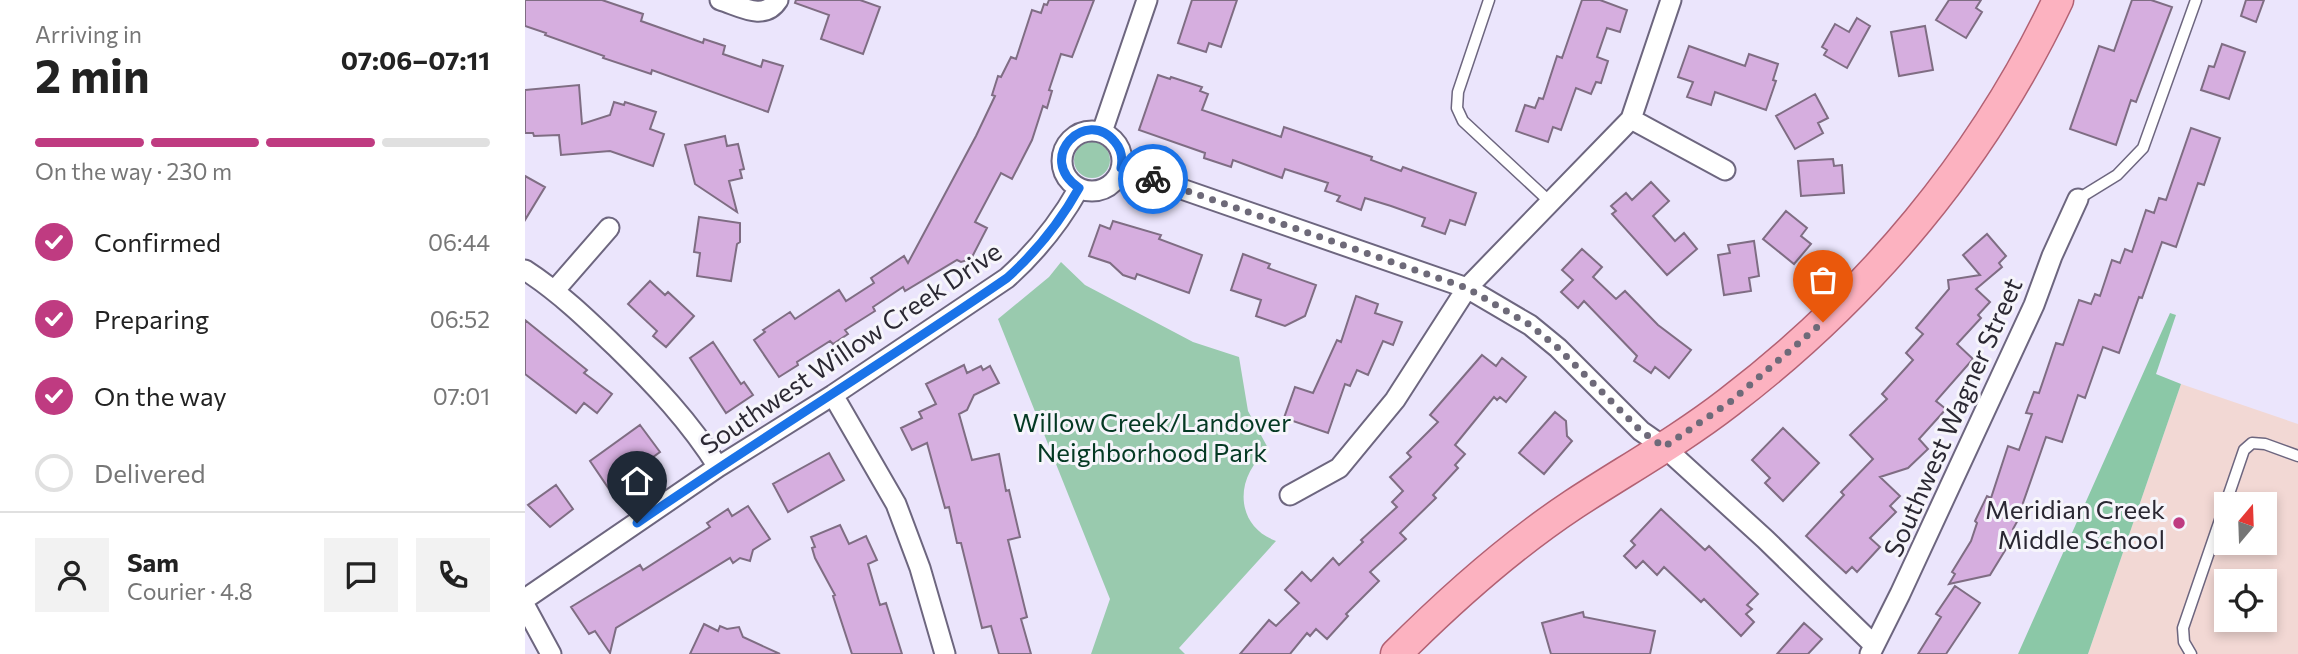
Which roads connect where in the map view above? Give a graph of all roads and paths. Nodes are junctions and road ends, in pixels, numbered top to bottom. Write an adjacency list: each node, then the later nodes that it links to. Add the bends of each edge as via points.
1 (720, 0): 7 (street, via 753,12)
2 (1147, 0): 9 (street)
3 (1489, 0): 14 (lane, via 1458,92 1457,108 1463,121)
4 (1671, 0): 8 (street)
5 (2058, 0): 20 (main road, via 2005,100 1959,169 1900,243 1823,322 1759,378)
6 (2196, 0): 13 (lane, via 2143,148 2117,175)
7 (774, 5)
8 (1631, 119): 11 (street); 14 (street)
9 (1102, 132): 10 (street, via 1118,144); 12 (street, via 1081,132 1065,144 1064,174)
10 (1121, 168): 12 (street, via 1107,187 1098,191); 17 (street)
11 (1725, 170)
12 (1079, 188): 19 (street, Southwest Willow Creek Drive, via 1056,226 1007,278)
13 (2078, 199): 26 (street, Southwest Wagner Street, via 2034,305)
14 (1550, 202): 17 (street)
15 (609, 228): 18 (street)
16 (525, 270): 18 (street)
17 (1467, 288): 20 (street, via 1530,325 1641,431); 23 (street, via 1395,400 1339,468)
18 (555, 290): 22 (street, via 654,384)
19 (833, 395): 22 (street, Southwest Willow Creek Drive); 28 (street, via 896,504)
20 (1664, 447): 26 (street, via 1765,539); 29 (main road, via 1520,542)
21 (2298, 456): 30 (lane, via 2265,444 2252,443 2244,450 2183,628)
22 (717, 467): 24 (street, Southwest Willow Creek Drive)
23 (1290, 495)
24 (525, 599)
25 (525, 607): 27 (street)
26 (1872, 649)
27 (551, 654)
28 (945, 654)
29 (1396, 654)
30 (2191, 654)

